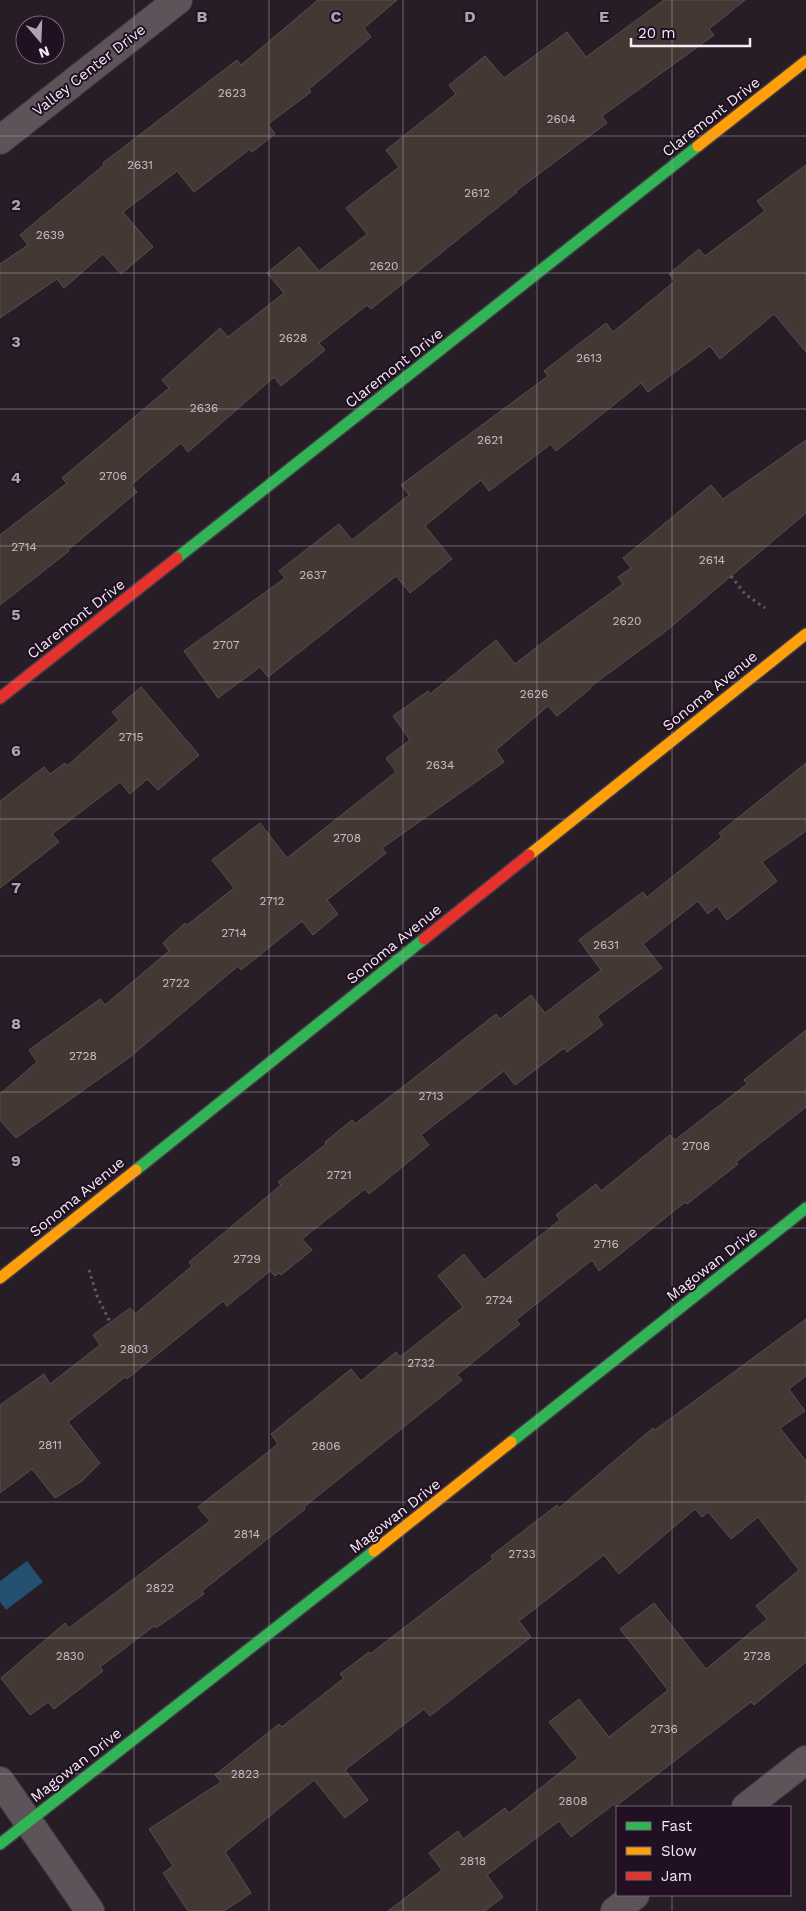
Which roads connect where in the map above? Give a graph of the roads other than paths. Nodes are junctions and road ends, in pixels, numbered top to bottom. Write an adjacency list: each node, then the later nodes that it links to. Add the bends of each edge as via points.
1 (178, 0): 3 (street, Valley Center Drive)
2 (806, 61): 5 (street, Claremont Drive)
3 (0, 140)
4 (806, 634): 7 (street, Sonoma Avenue)
5 (0, 698)
6 (806, 1208): 11 (street, Magowan Drive, via 266,1637)
7 (0, 1278)
8 (806, 1760): 10 (street)
9 (0, 1781): 11 (street)
10 (747, 1806)
11 (27, 1822): 12 (street, Magowan Drive); 14 (street)
12 (0, 1844)
13 (635, 1896): 15 (street)
14 (90, 1911)
15 (615, 1911)

